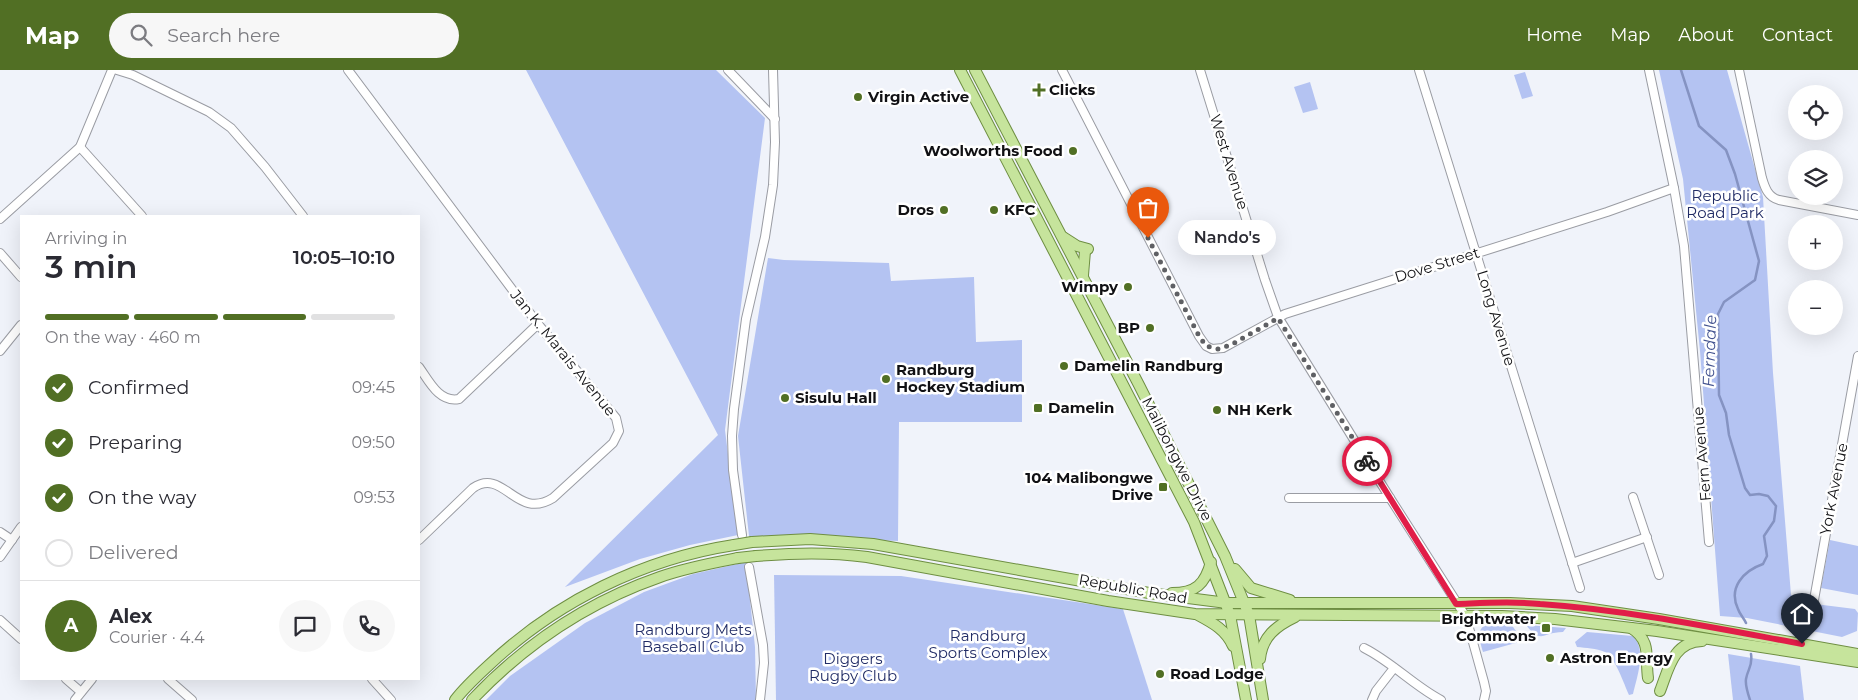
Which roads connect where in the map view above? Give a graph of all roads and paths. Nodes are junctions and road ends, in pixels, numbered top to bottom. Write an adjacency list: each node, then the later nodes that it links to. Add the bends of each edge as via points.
1 (112, 70): 14 (street)
2 (117, 70): 17 (street, via 210,112 231,128)
3 (349, 70): 26 (street, Jan K. Marais Avenue)
4 (728, 70): 13 (street)
5 (772, 70): 13 (street)
6 (960, 70): 45 (main road, Malibongwe Drive, via 1194,522)
7 (976, 70): 20 (main road, Malibongwe Drive)
8 (1062, 70): 25 (street, Dove Street, via 1206,346 1218,349 1231,345)
9 (1200, 70): 25 (street, West Avenue)
10 (1419, 70): 22 (street, Long Avenue)
11 (1649, 70): 15 (street, Fern Avenue)
12 (1739, 70): 18 (street, via 1768,194 1774,199)
13 (775, 119): 38 (street, via 770,209 746,319 734,409 733,470)
14 (80, 147): 16 (street); 19 (street)
15 (1674, 188): 22 (street, Dove Street); 42 (street, Fern Avenue, via 1684,246)
16 (141, 215)
17 (302, 215)
18 (1858, 215)
19 (0, 219)
20 (1060, 234): 24 (main road, Malibongwe Drive); 24 (main road, via 1087,250)
21 (0, 253): 23 (street)
22 (1476, 253): 25 (street, Dove Street, via 1300,308); 46 (street, Long Avenue)
23 (20, 276)
24 (1083, 276): 43 (main road, Malibongwe Drive)
25 (1278, 318): 35 (street, West Avenue)
26 (538, 324): 30 (street, via 460,399 450,400 442,396); 40 (street, Jan K. Marais Avenue, via 616,418 617,438 544,503 528,503 497,485 482,484)
27 (20, 326): 28 (street)
28 (0, 351)
29 (1858, 356): 31 (street, York Avenue)
30 (420, 368)
31 (1849, 408): 32 (street); 61 (street, York Avenue)
32 (1858, 410)
33 (1633, 497): 39 (street)
34 (1290, 498): 35 (street)
35 (1390, 498): 54 (street, West Avenue)
36 (20, 528): 41 (street)
37 (0, 532): 41 (street)
38 (742, 535)
39 (1647, 537): 46 (street); 48 (street)
40 (420, 539)
41 (12, 540): 44 (street)
42 (1709, 542)
43 (1225, 556): 52 (main road, Malibongwe Drive); 53 (main road, via 1251,588)
44 (0, 557)
45 (1211, 562): 50 (main road, via 1206,577 1193,589 1178,593); 51 (main road, Malibongwe Drive)
46 (1572, 563): 49 (street, Long Avenue)
47 (749, 567): 83 (street, via 763,645)
48 (1659, 575)
49 (1580, 588)
50 (1149, 593): 51 (main road, Republic Road); 81 (main road, Republic Road, bridge, via 872,544 810,540 752,542 662,562 579,598 525,634)
51 (1226, 603): 52 (main road, Republic Road); 56 (main road, Malibongwe Drive)
52 (1244, 603): 53 (main road, Republic Road); 57 (main road, Malibongwe Drive)
53 (1297, 603): 54 (main road, Republic Road)
54 (1456, 604): 59 (street, West Avenue); 66 (main road, Republic Road, via 1539,603 1610,611)
55 (1195, 614): 56 (main road, Republic Road); 67 (main road, via 1218,626 1227,635); 82 (main road, Republic Road, bridge, via 867,556 805,552 738,558 660,577 589,609 528,649)
56 (1230, 615): 57 (main road, Republic Road); 67 (main road, Malibongwe Drive)
57 (1249, 615): 58 (main road, Republic Road); 69 (main road, Malibongwe Drive)
58 (1298, 616): 59 (main road, Republic Road); 69 (main road, via 1274,629 1266,638)
59 (1466, 617): 62 (main road, Republic Road, via 1555,619); 88 (street, via 1486,691)
60 (0, 620): 63 (street)
61 (1810, 622)
62 (1629, 628): 64 (main road, Republic Road); 71 (main road, via 1642,636 1646,645)
63 (20, 638)
64 (1725, 641): 68 (main road, Republic Road); 76 (main road, via 1684,644 1674,656)
65 (1364, 648): 70 (street)
66 (1858, 654)
67 (1240, 660): 84 (main road, Malibongwe Drive)
68 (1858, 662)
69 (1259, 667): 85 (main road, Malibongwe Drive)
70 (1394, 668): 86 (street); 87 (street)
71 (1648, 678)
72 (67, 680): 77 (street)
73 (91, 680): 77 (street)
74 (169, 680): 79 (street)
75 (373, 680): 80 (street)
76 (1660, 690)
77 (81, 692): 78 (street)
78 (76, 700)
79 (192, 700)
80 (390, 700)
81 (455, 700)
82 (472, 700)
83 (760, 700)
84 (1246, 700)
85 (1263, 700)
86 (1372, 700)
87 (1441, 700)
88 (1484, 700)

